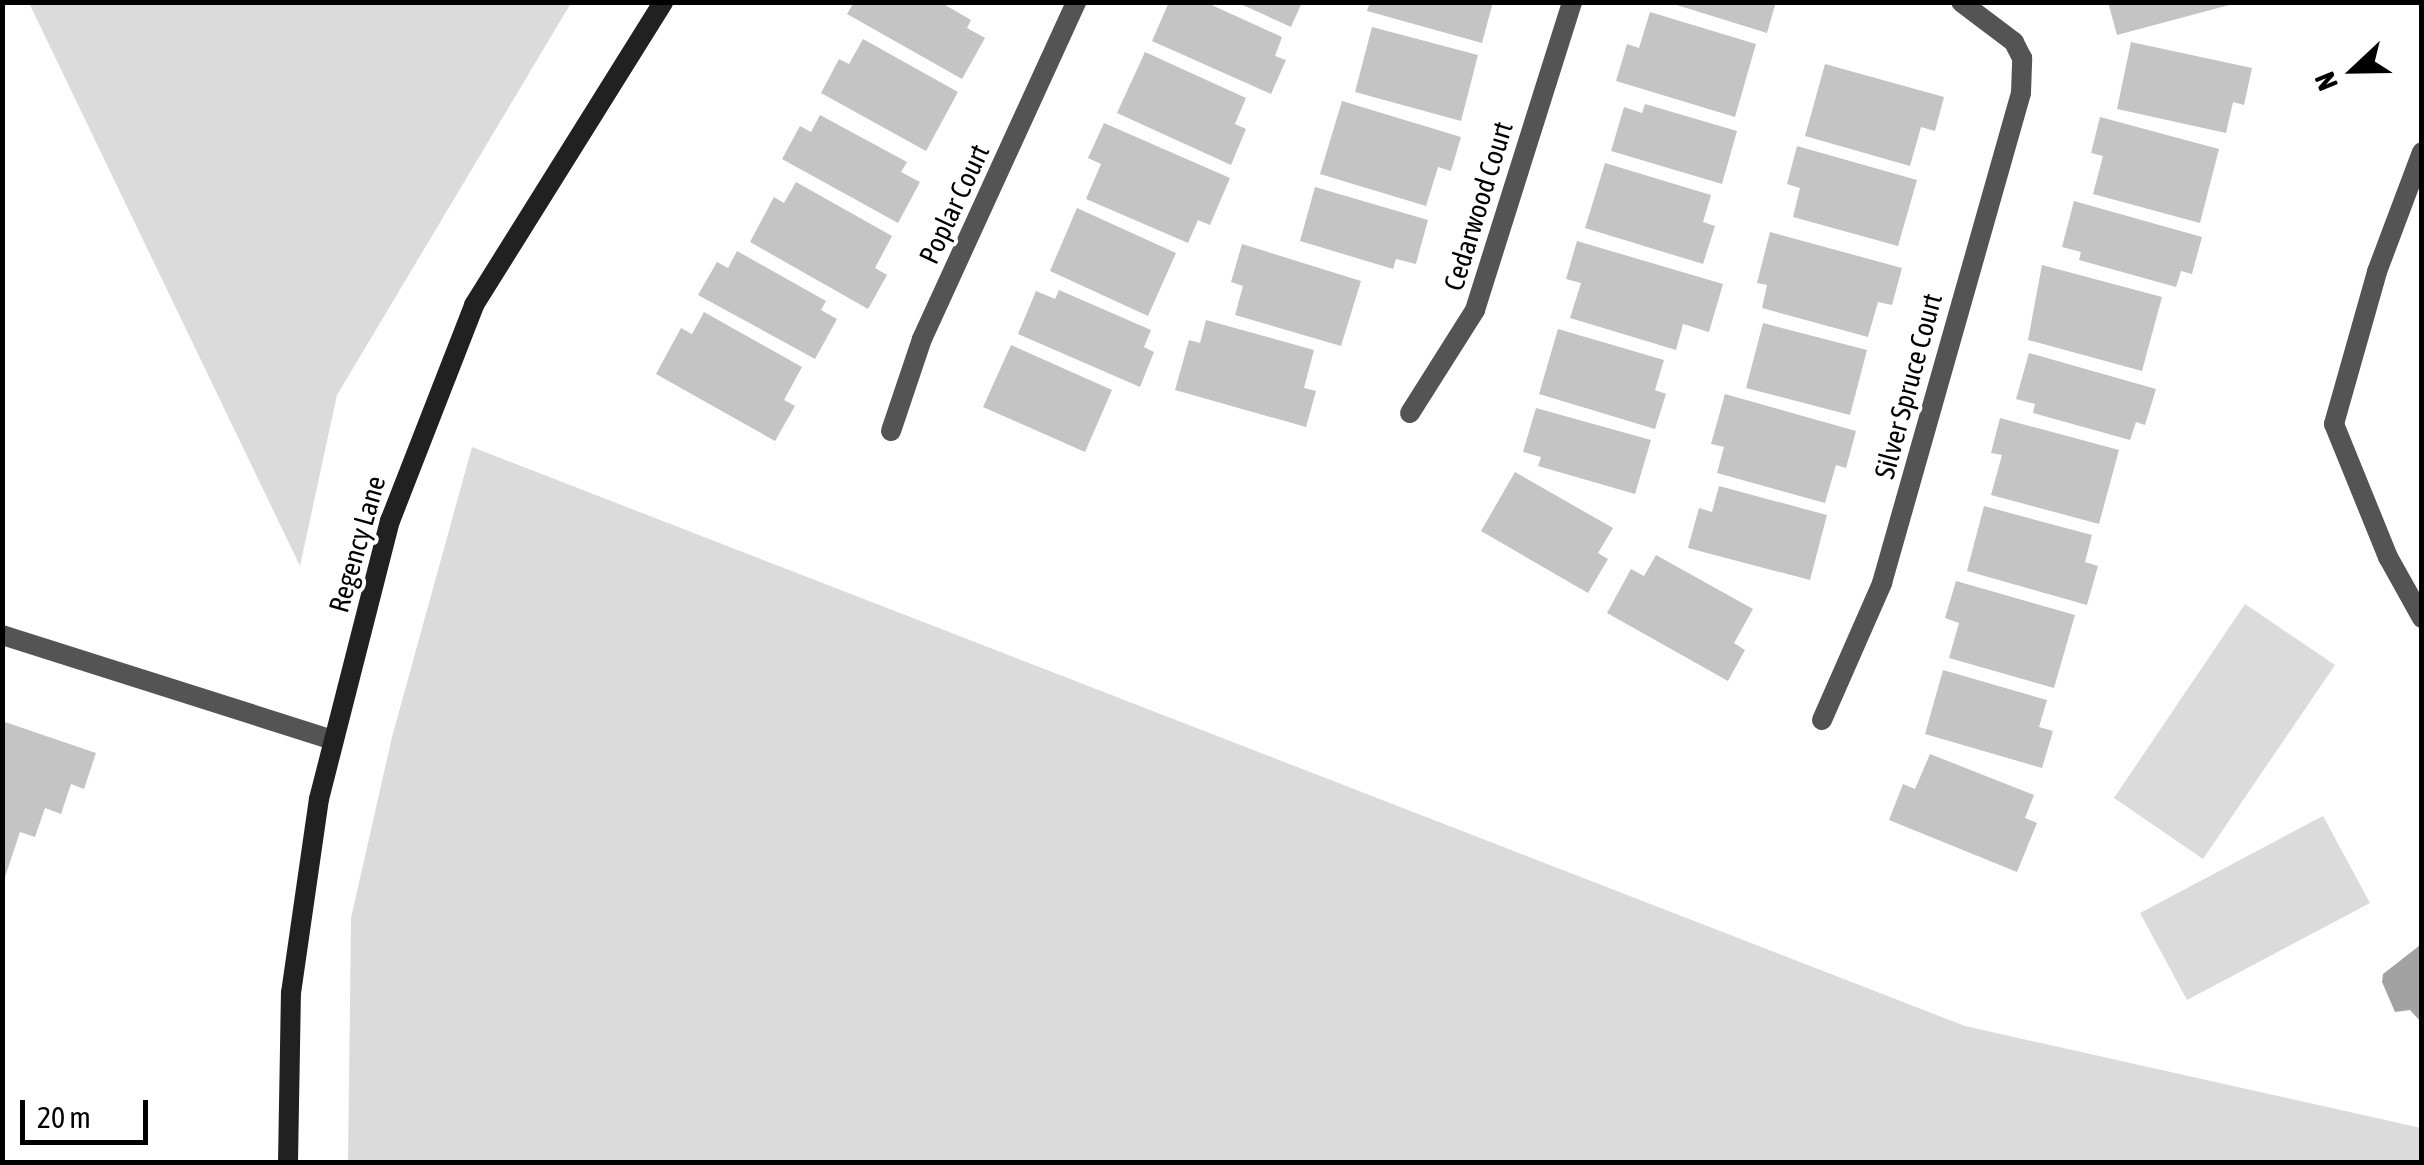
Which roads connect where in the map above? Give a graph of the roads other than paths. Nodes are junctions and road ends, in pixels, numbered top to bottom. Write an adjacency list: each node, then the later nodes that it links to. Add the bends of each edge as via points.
1 (663, 2): 11 (street, Regency Lane, via 474,306 390,521)
2 (1076, 2): 7 (street, Poplar Court, via 922,339)
3 (1572, 2): 6 (street, Cedarwood Court, via 1474,310)
4 (1962, 2): 10 (street, Silver Spruce Court, via 2014,42 2022,58 2021,94 1882,583)
5 (2422, 152): 8 (street, via 2377,272 2334,424 2388,558)
6 (1410, 413)
7 (891, 432)
8 (2422, 618)
9 (2, 635): 11 (street)
10 (1822, 720)
11 (333, 740): 12 (street, Regency Lane, via 291,994)
12 (288, 1162)

